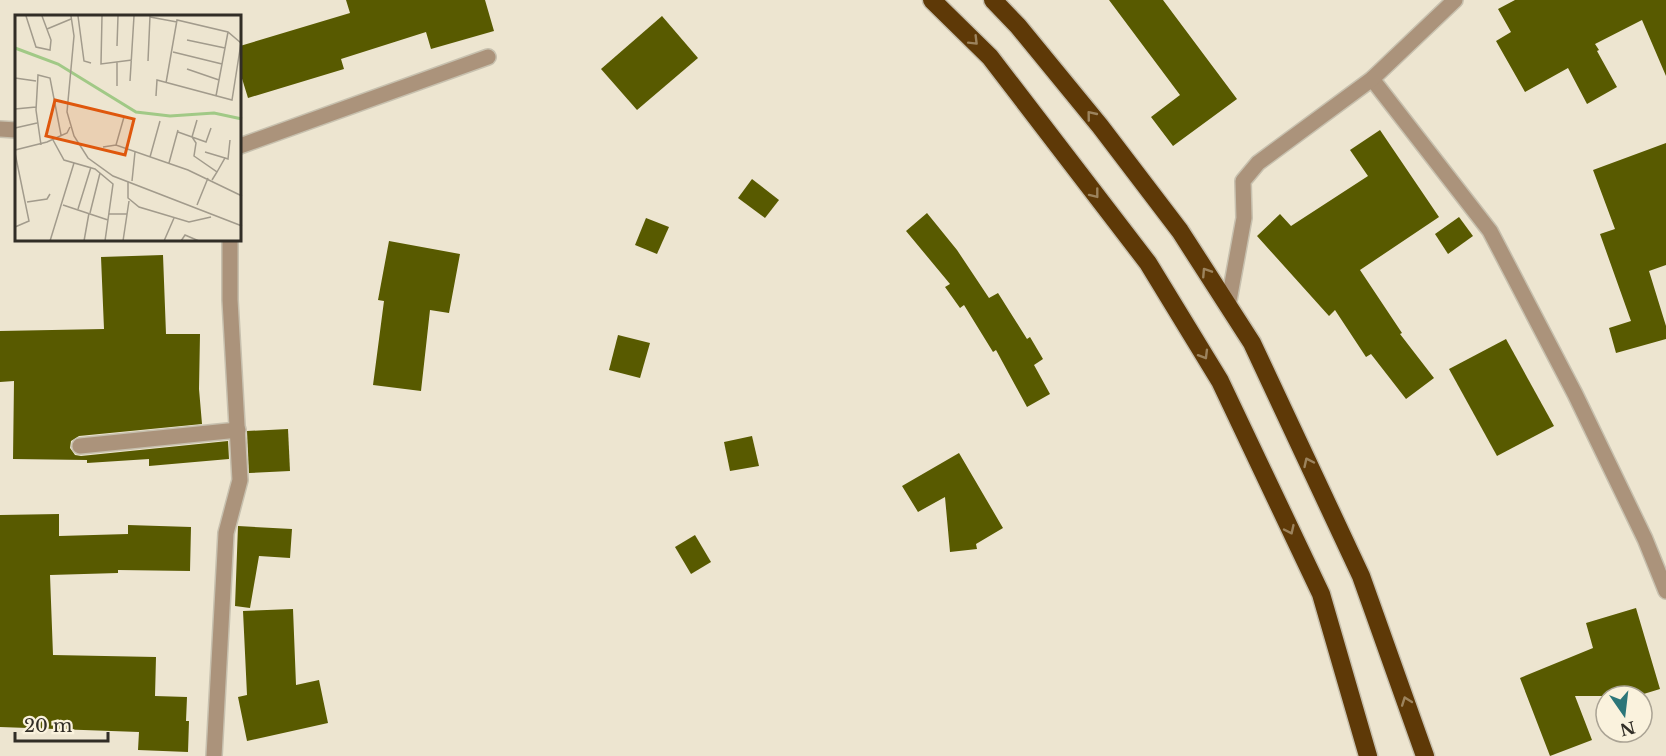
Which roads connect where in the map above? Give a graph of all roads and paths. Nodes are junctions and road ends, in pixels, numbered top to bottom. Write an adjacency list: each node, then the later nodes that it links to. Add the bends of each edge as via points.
1 (932, 0): 15 (highway, one-way to 15, via 990,57 1148,262 1220,381 1321,594)
2 (993, 0): 10 (highway, one-way to 2, via 1180,231 1100,126)
3 (1455, 0): 5 (street)
4 (488, 57): 8 (street)
5 (1372, 79): 10 (street, via 1258,164 1243,181 1244,218); 13 (street, via 1490,231 1575,394)
6 (0, 129): 7 (street)
7 (15, 130)
8 (242, 145)
9 (230, 242): 11 (street)
10 (1228, 306): 16 (highway, one-way to 10, via 1361,576 1252,343)
11 (238, 430): 12 (street); 14 (street, via 240,480 226,533)
12 (81, 446)
13 (1666, 591)
14 (214, 756)
15 (1368, 756)
16 (1425, 756)

